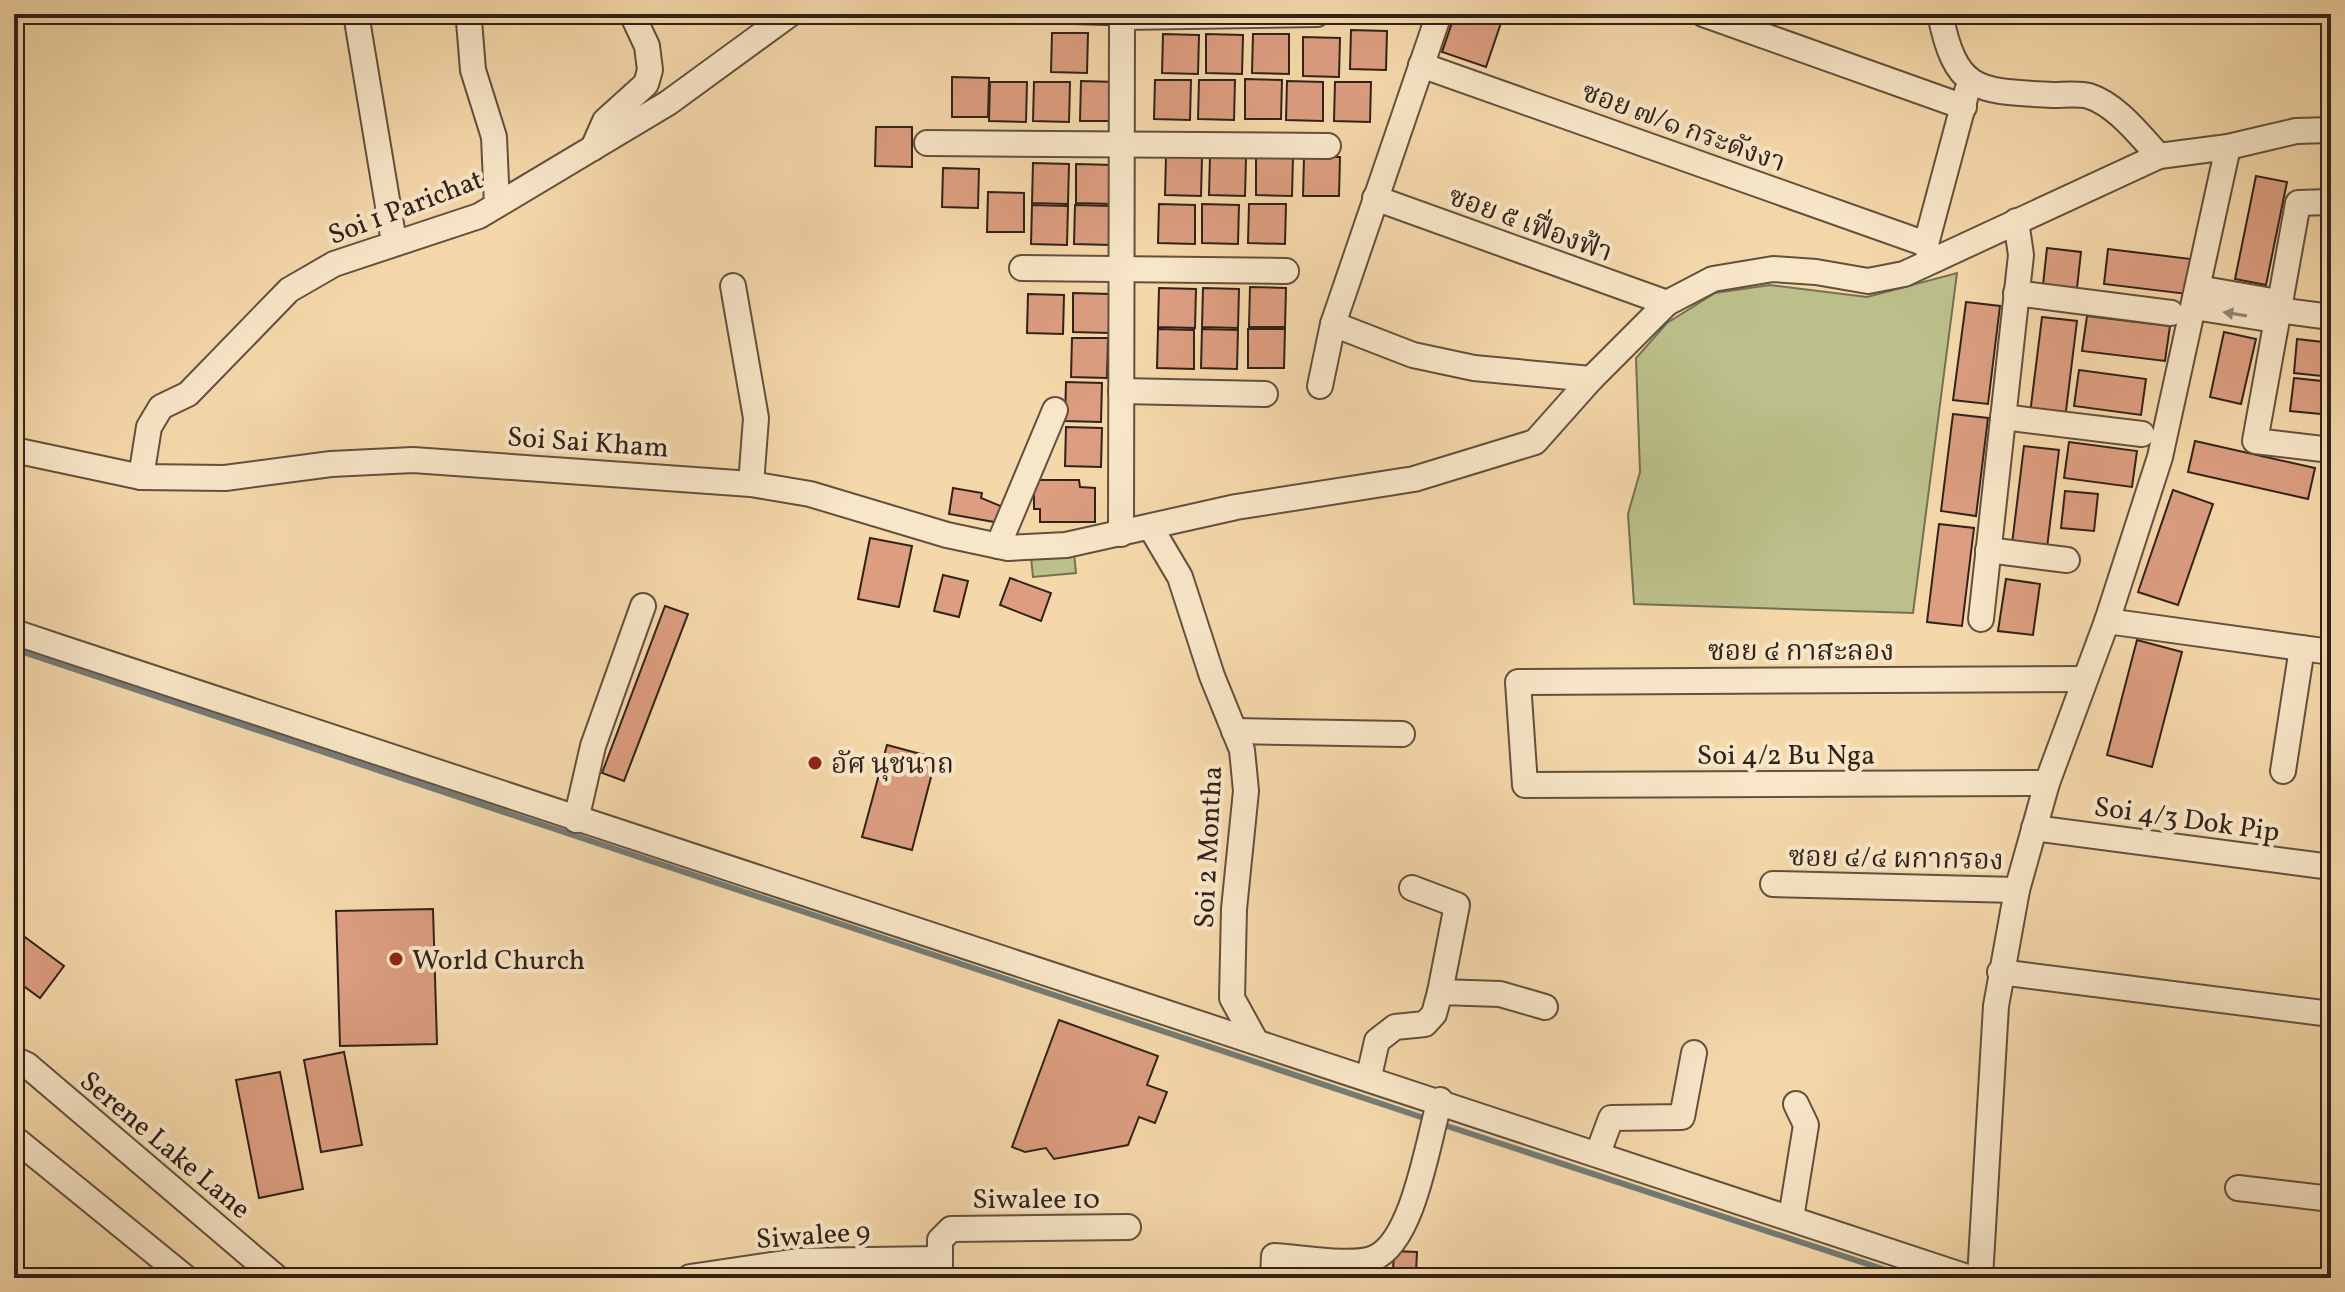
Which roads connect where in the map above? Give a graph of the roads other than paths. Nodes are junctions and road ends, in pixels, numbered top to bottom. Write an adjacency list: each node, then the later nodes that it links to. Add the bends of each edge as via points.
1 (356, 14): 23 (street)
2 (632, 14): 17 (street, via 647,46 646,84 605,121)
3 (790, 14): 17 (street, Soi 1 Parichat, via 668,103)
4 (1317, 14): 14 (street, via 1122,17)
5 (1439, 14): 9 (street)
6 (1703, 14): 11 (street)
7 (1940, 14): 10 (street, via 1954,64)
8 (469, 21): 21 (street, via 473,70 494,137)
9 (1421, 65): 19 (street); 24 (street, ซอย ๗/๑ กระดังงา)
10 (1969, 82): 11 (street); 18 (street, via 2009,93 2089,96 2118,114)
11 (1964, 107): 24 (street)
12 (2331, 130): 16 (street, Soi Sai Kham, via 2296,131)
13 (927, 143): 14 (street)
14 (1122, 144): 15 (street); 25 (street)
15 (1328, 146)
16 (2228, 147): 18 (street, Soi Sai Kham); 31 (street)
17 (593, 148): 21 (street, Soi 1 Parichat)
18 (2159, 156): 22 (street, Soi Sai Kham)
19 (1375, 198): 30 (street, ซอย ๕ เฟื่องฟ้า); 34 (street)
20 (2331, 202): 32 (street, via 2298,203)
21 (497, 205): 23 (street, Soi 1 Parichat, via 479,216)
22 (2016, 221): 24 (street, Soi Sai Kham); 29 (street, via 2021,255)
23 (394, 242): 44 (street, Soi 1 Parichat, via 334,264 289,290 188,394 161,407 149,427)
24 (1929, 253): 30 (street, Soi Sai Kham, via 1904,274 1868,281 1773,269 1713,279)
25 (1122, 267): 26 (street); 27 (street); 37 (street)
26 (1022, 268)
27 (1286, 271)
28 (733, 286): 45 (street, via 756,418)
29 (2016, 293): 31 (street); 40 (street)
30 (1667, 303): 35 (street, Soi Sai Kham)
31 (2188, 303): 32 (street); 53 (street, via 2160,457)
32 (2277, 311): 33 (street); 43 (street, via 2255,441)
33 (2331, 317)
34 (1333, 324): 35 (street, via 1413,355 1474,368); 36 (street)
35 (1591, 379): 46 (street, Soi Sai Kham, via 1535,442 1506,452 1414,479 1236,507)
36 (1320, 386)
37 (1121, 391): 38 (street); 47 (street)
38 (1265, 394)
39 (1055, 410): 48 (street)
40 (2003, 417): 41 (street); 49 (street)
41 (2142, 434)
42 (14, 450): 44 (street, Soi Sai Kham)
43 (2331, 450)
44 (141, 477): 45 (street, Soi Sai Kham, via 225,478 413,460)
45 (751, 484): 48 (street, Soi Sai Kham, via 810,494)
46 (1151, 528): 47 (street, Soi Sai Kham); 58 (street, Soi 2 Montha, via 1180,577)
47 (1121, 534): 48 (street, Soi Sai Kham, via 1066,545)
48 (998, 546)
49 (1988, 550): 50 (street); 52 (street)
50 (2067, 560)
51 (643, 606): 63 (street, via 593,746)
52 (1981, 619)
53 (2107, 621): 55 (street); 57 (street)
54 (14, 632): 63 (street)
55 (2302, 648): 56 (street); 60 (street)
56 (2331, 652)
57 (2084, 679): 61 (street); 62 (street, ซอย ๔ กาสะลอง, via 1518,682)
58 (1234, 731): 59 (street); 73 (street, Soi 2 Montha, via 1242,750 1246,791 1234,909 1232,998)
59 (1402, 734)
60 (2283, 771)
61 (2047, 783): 62 (street, Soi 4/2 Bu Nga); 64 (street)
62 (1525, 785)
63 (576, 820): 73 (street)
64 (2034, 828): 65 (street, Soi 4/3 Dok Pip); 68 (street)
65 (2331, 867)
66 (1773, 884): 68 (street, ซอย ๔/๔ ผกากรอง)
67 (1412, 888): 70 (street, via 1457,905)
68 (2017, 890): 69 (street)
69 (2000, 972): 72 (street); 92 (street)
70 (1440, 992): 71 (street, via 1500,994); 76 (street, via 1425,1024 1395,1027 1377,1041)
71 (1545, 1007)
72 (2331, 1014)
73 (1254, 1038): 76 (street)
74 (1694, 1053): 80 (street, via 1682,1117 1611,1118)
75 (14, 1059): 89 (street, Serene Lake Lane)
76 (1369, 1076): 78 (street)
77 (1796, 1104): 83 (street, via 1806,1125)
78 (1436, 1115): 80 (street); 85 (street, via 1402,1227)
79 (14, 1138): 88 (street)
80 (1598, 1153): 83 (street)
81 (2238, 1188): 82 (street)
82 (2331, 1199)
83 (1791, 1218): 91 (street)
84 (1128, 1227): 86 (street, Siwalee 10, via 951,1229 940,1240)
85 (1375, 1268): 90 (street, via 1361,1261 1274,1256)
86 (940, 1269): 87 (street, Siwalee 9, via 798,1261)
87 (690, 1277)
88 (186, 1278)
89 (277, 1278)
90 (1273, 1278)
91 (1970, 1278)
92 (1980, 1278)

